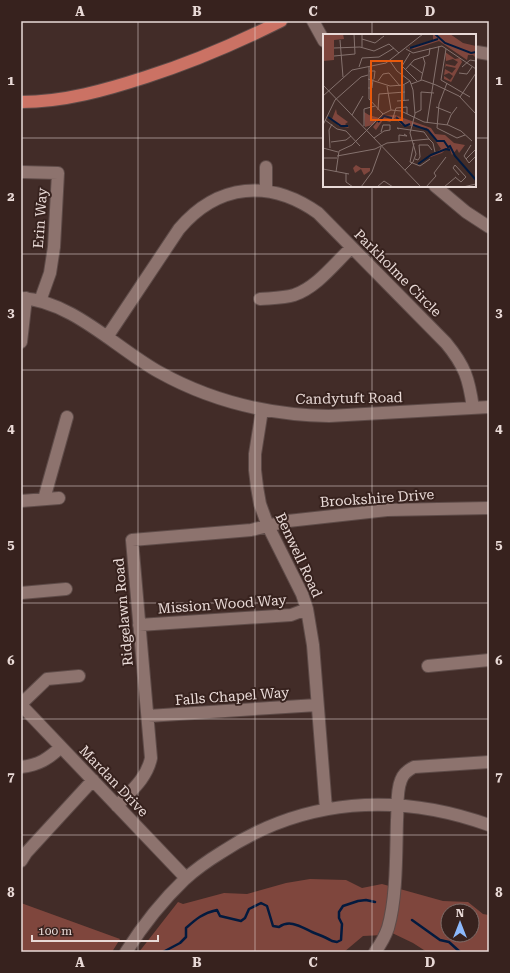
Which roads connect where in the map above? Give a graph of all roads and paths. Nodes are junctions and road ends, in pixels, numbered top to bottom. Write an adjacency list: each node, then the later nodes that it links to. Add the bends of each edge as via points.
1 (281, 21): 4 (main road, via 211,54 108,89 53,100)
2 (313, 21): 3 (street)
3 (323, 39)
4 (21, 102)
5 (266, 167): 8 (street)
6 (21, 172): 13 (street, Erin Way, via 58,173 54,247 50,273)
7 (436, 187): 9 (street)
8 (266, 191): 10 (street, Parkholme Circle, via 285,195 306,204); 14 (street, Parkholme Circle, via 251,190 228,195 207,204 189,217)
9 (489, 227)
10 (351, 248): 12 (street, via 303,292 281,298); 17 (street, Parkholme Circle, via 458,356 470,385)
11 (23, 298): 13 (street, Candytuft Road); 15 (street)
12 (260, 298)
13 (40, 301): 14 (street, Candytuft Road, via 69,313)
14 (107, 337): 18 (street, Candytuft Road, via 180,382 223,399)
15 (21, 342)
16 (489, 407): 17 (street, Candytuft Road)
17 (473, 408): 18 (street, Candytuft Road, via 353,416 306,416)
18 (262, 410): 24 (street, Benwell Road, via 255,470 260,504)
19 (68, 417): 21 (street)
20 (59, 498): 21 (street)
21 (44, 500): 22 (street)
22 (21, 501)
23 (489, 508): 24 (street, Brookshire Drive, via 386,510 288,521)
24 (268, 526): 27 (street, Benwell Road); 28 (street, Ridgelawn Road, via 251,530 132,540)
25 (66, 590): 26 (street)
26 (21, 593)
27 (307, 609): 28 (street, Mission Wood Way, via 291,615); 33 (street, Benwell Road, via 313,645)
28 (139, 625): 34 (street, Ridgelawn Road)
29 (489, 660): 30 (street)
30 (428, 666)
31 (80, 676): 32 (street, via 47,679)
32 (21, 704): 35 (street, Mardan Drive)
33 (317, 705): 34 (street, Falls Chapel Way); 41 (street, Benwell Road)
34 (148, 716): 40 (street, Ridgelawn Road, via 151,752 149,767)
35 (61, 747): 37 (street, via 48,759); 38 (street, Mardan Drive)
36 (489, 762): 39 (street, via 420,766 409,770 399,786)
37 (21, 767)
38 (93, 780): 40 (street, Mardan Drive); 43 (street, via 26,853)
39 (398, 805): 41 (street); 42 (street, via 443,811); 45 (street, via 392,908 388,928)
40 (117, 806): 44 (street, Mardan Drive)
41 (326, 809): 44 (street, via 284,821 237,842)
42 (489, 825)
43 (21, 862)
44 (186, 878): 46 (street, via 151,916)
45 (379, 950)
46 (126, 952)

